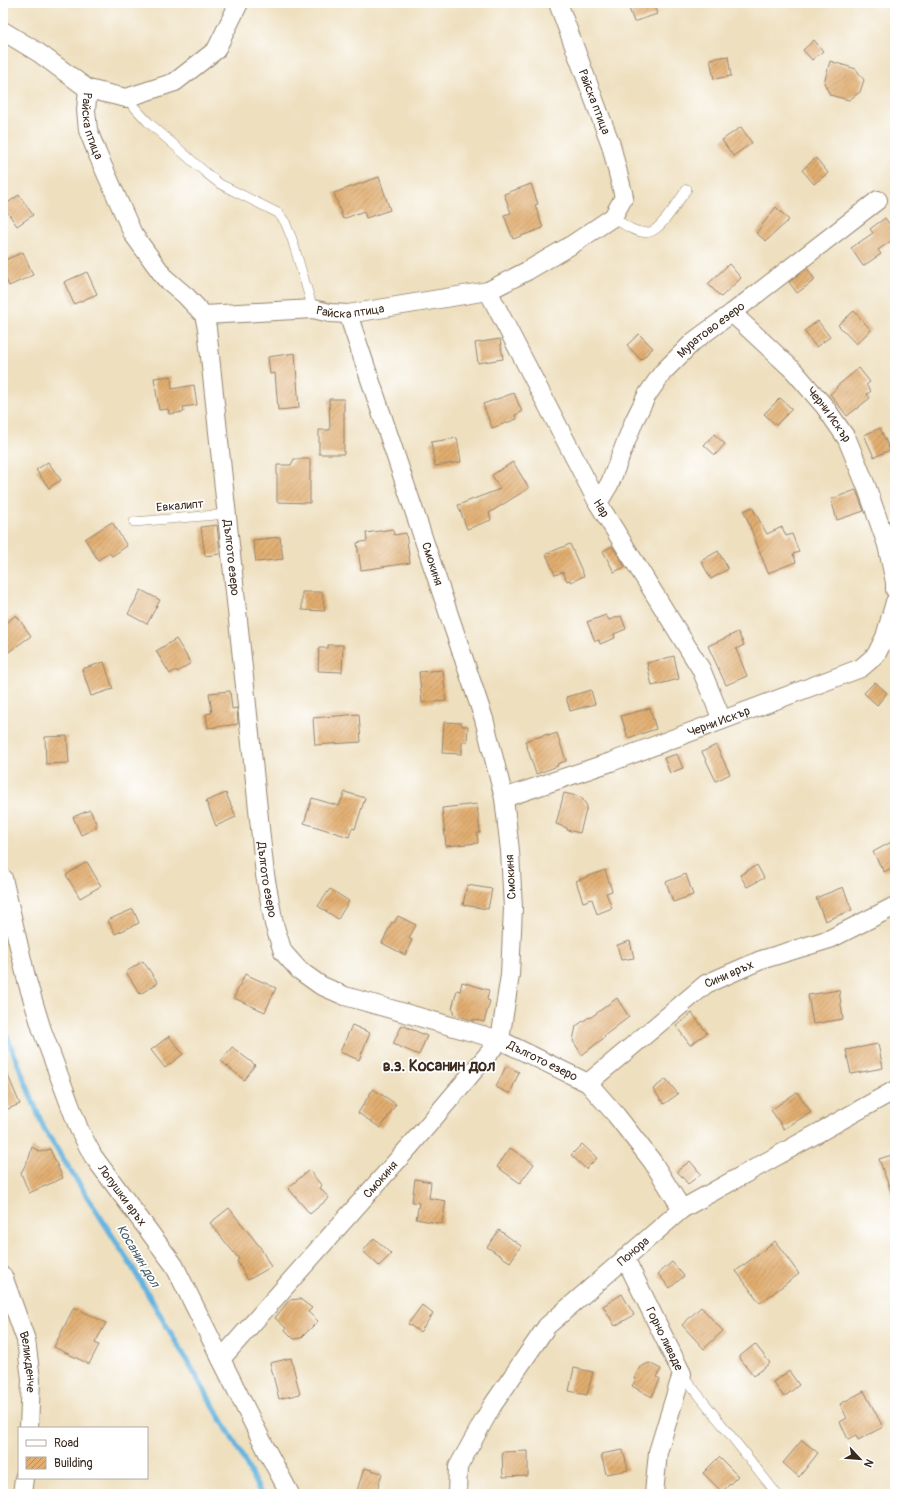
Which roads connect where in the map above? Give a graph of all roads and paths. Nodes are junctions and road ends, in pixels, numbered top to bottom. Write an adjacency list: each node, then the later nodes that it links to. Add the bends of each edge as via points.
1 (239, 3): 5 (street, via 216,50 174,82)
2 (558, 3): 8 (street, Райска птица, via 611,145 624,197)
3 (3, 31): 4 (street, Райска птица, via 39,53)
4 (88, 89): 5 (street); 13 (street, Райска птица, via 88,130 133,234 165,278)
5 (126, 98): 10 (lane, via 148,122 220,184 278,213 292,239)
6 (687, 189): 8 (lane, via 659,226 651,232 628,227)
7 (878, 200): 11 (street, Муратово езеро)
8 (612, 218): 9 (street, Райска птица, via 573,244)
9 (488, 291): 12 (street, Райска птица); 14 (street, Нар)
10 (313, 309): 12 (street, Райска птица); 13 (street, Райска птица)
11 (732, 313): 14 (street, Муратово езеро, via 694,340 663,372 634,421 610,483); 17 (street, Черни Искър, via 794,371 825,407 846,439 887,545)
12 (348, 314): 20 (street, Смокиня, via 484,719)
13 (204, 315): 15 (street, Дългото езеро)
14 (598, 503): 19 (street, Нар, via 702,669)
15 (227, 514): 16 (lane, Евкалипт); 23 (street, Дългото езеро, via 265,875 282,952 299,970 320,985 345,996)
16 (134, 522)
17 (895, 590)
18 (895, 602): 19 (street, Черни Искър, via 885,637 876,655 861,668)
19 (722, 720): 20 (street, Черни Искър, via 611,762)
20 (504, 798): 23 (street, Смокиня, via 513,908 510,975)
21 (3, 878): 29 (street, Лопушки връх, via 27,981 42,1030 79,1129 93,1156 174,1265)
22 (895, 906): 24 (street, Сини връх, via 830,940 761,960 706,984)
23 (500, 1040): 24 (street, Дългото езеро); 29 (street, Смокиня, via 411,1145)
24 (588, 1083): 26 (street, Дългото езеро, via 652,1161)
25 (895, 1090): 26 (street, Понора)
26 (682, 1209): 27 (street, Понора)
27 (625, 1258): 30 (street, Горно ливаде); 35 (street, Понора, via 547,1326 492,1406 458,1467)
28 (3, 1276): 31 (street, Великденче, via 26,1340 31,1379)
29 (221, 1359): 34 (street, Лопушки връх)
30 (682, 1374): 36 (street, Горно ливаде, via 658,1452); 37 (lane)
31 (29, 1427)
32 (24, 1479): 33 (street)
33 (22, 1494)
34 (290, 1494)
35 (458, 1494)
36 (654, 1494)
37 (777, 1494)

